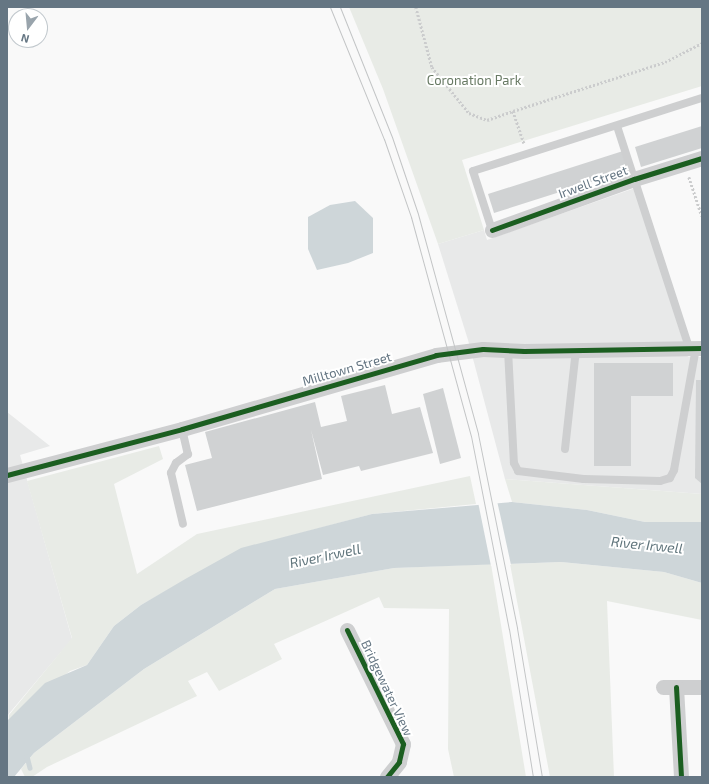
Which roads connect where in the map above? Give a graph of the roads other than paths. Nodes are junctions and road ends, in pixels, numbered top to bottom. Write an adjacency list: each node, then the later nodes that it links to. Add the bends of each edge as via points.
1 (702, 98): 2 (lane)
2 (617, 126): 4 (lane); 5 (lane, via 474,171)
3 (702, 158): 4 (street, Irwell Street)
4 (634, 179): 5 (street, Irwell Street); 6 (lane)
5 (492, 230)
6 (696, 348): 7 (lane, via 674,470 670,478 660,481 584,478 518,471 514,464); 8 (street, Milltown Street)
7 (508, 350): 8 (street, Milltown Street); 9 (street, Milltown Street, via 461,350 436,355)
8 (576, 350): 10 (lane)
9 (182, 429): 11 (street, Milltown Street); 12 (lane, via 188,454 176,463 171,473)
10 (565, 449)
11 (7, 475)
12 (183, 524)
13 (347, 630): 15 (street, Bridgewater View, via 403,744 399,762)
14 (702, 687): 16 (street, via 670,687)
15 (387, 777)
16 (681, 777)

